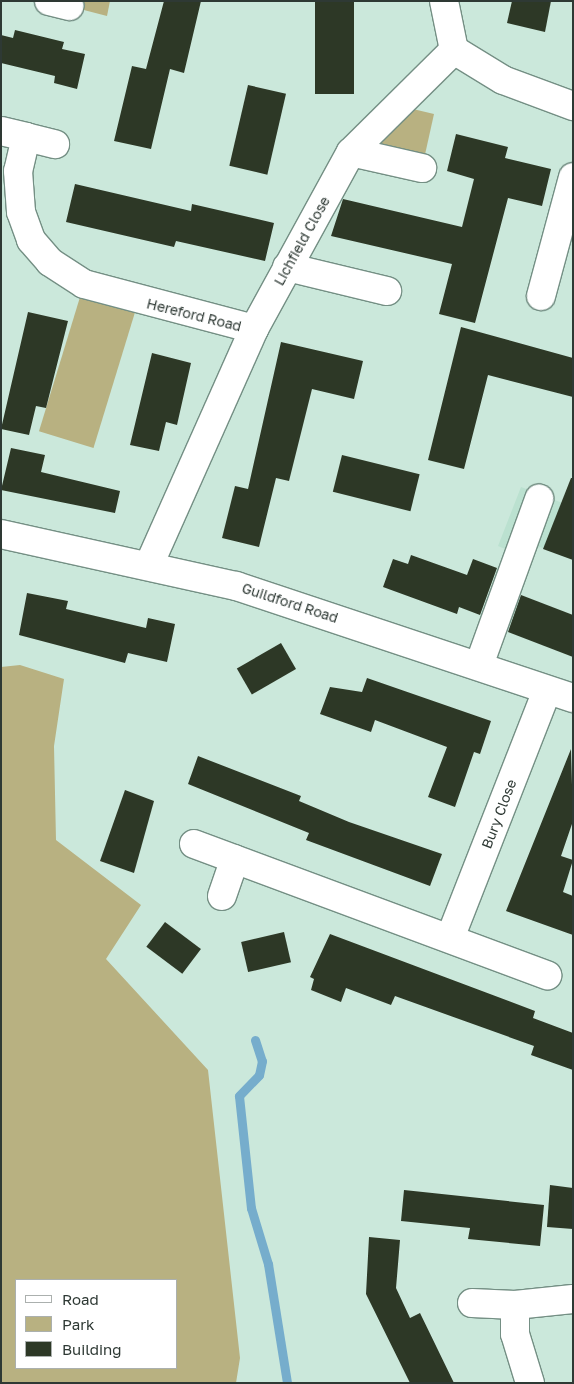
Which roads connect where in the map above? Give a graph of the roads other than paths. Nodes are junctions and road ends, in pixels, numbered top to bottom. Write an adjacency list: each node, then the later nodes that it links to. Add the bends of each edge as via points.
1 (444, 1): 2 (street)
2 (454, 50): 3 (street, via 503,80); 6 (street, Lichfield Close)
3 (573, 106)
4 (14, 134): 5 (street, Hereford Road); 13 (street, Hereford Road, via 21,212 31,240 50,262 84,284)
5 (55, 144)
6 (351, 152): 7 (street); 10 (street, Lichfield Close)
7 (422, 168)
8 (573, 177): 9 (street)
9 (565, 239): 12 (street)
10 (287, 267): 11 (street); 13 (street, Lichfield Close)
11 (387, 291)
12 (541, 296)
13 (254, 329): 16 (street, Hereford Road)
14 (539, 499): 17 (street)
15 (1, 534): 16 (street, Guildford Road)
16 (149, 565): 17 (street, Guildford Road, via 236,586)
17 (479, 665): 18 (street, Guildford Road)
18 (560, 694): 22 (street, Bury Close)
19 (194, 844): 20 (street)
20 (235, 859): 21 (street); 22 (street)
21 (222, 896)
22 (450, 938): 23 (street)
23 (547, 975)
24 (573, 1299): 26 (street)
25 (472, 1302): 26 (street)
26 (515, 1305): 27 (street, via 515,1334)
27 (530, 1383)

